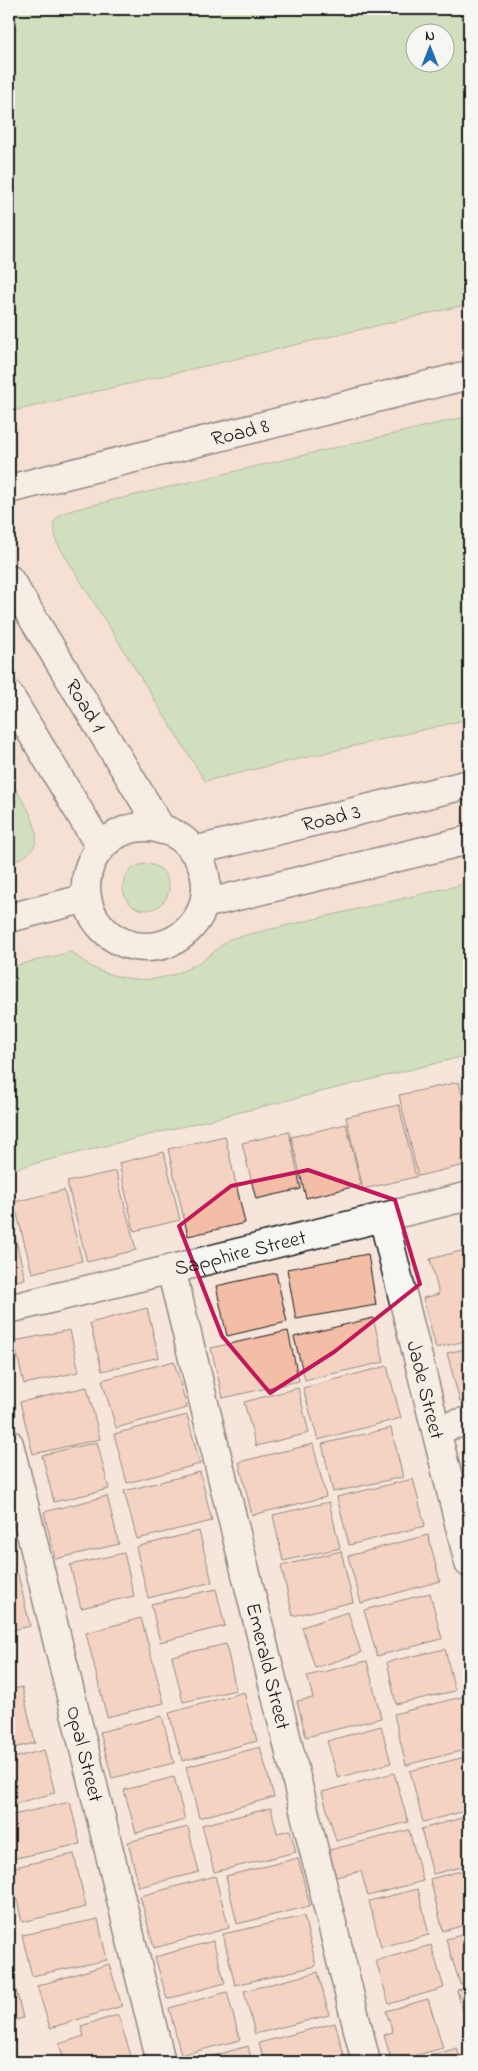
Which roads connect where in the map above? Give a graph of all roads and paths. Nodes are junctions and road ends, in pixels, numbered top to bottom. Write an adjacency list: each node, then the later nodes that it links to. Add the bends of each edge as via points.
1 (469, 375): 2 (street, Road 8)
2 (9, 489)
3 (9, 579): 6 (street, Road 1)
4 (9, 695): 8 (street)
5 (469, 784): 9 (street, Road 3)
6 (162, 830): 8 (street, via 129,830 114,836); 9 (street, via 174,834)
7 (469, 840): 11 (street)
8 (101, 848): 10 (street, via 91,862 86,880)
9 (193, 851): 11 (street, via 202,867 206,885)
10 (87, 898): 11 (street, via 92,914 117,940 134,946 152,947 169,943 184,933); 12 (street)
11 (204, 904)
12 (9, 918)
13 (469, 1196): 14 (street, Sapphire Street)
14 (383, 1217): 15 (street, Sapphire Street); 18 (street, Jade Street)
15 (171, 1269): 16 (street, Sapphire Street); 22 (street, Emerald Street)
16 (9, 1309)
17 (469, 1421): 18 (street)
18 (436, 1429): 20 (street, Jade Street)
19 (9, 1444): 21 (street, Opal Street)
20 (469, 1563)
21 (161, 2062)
22 (366, 2062)

